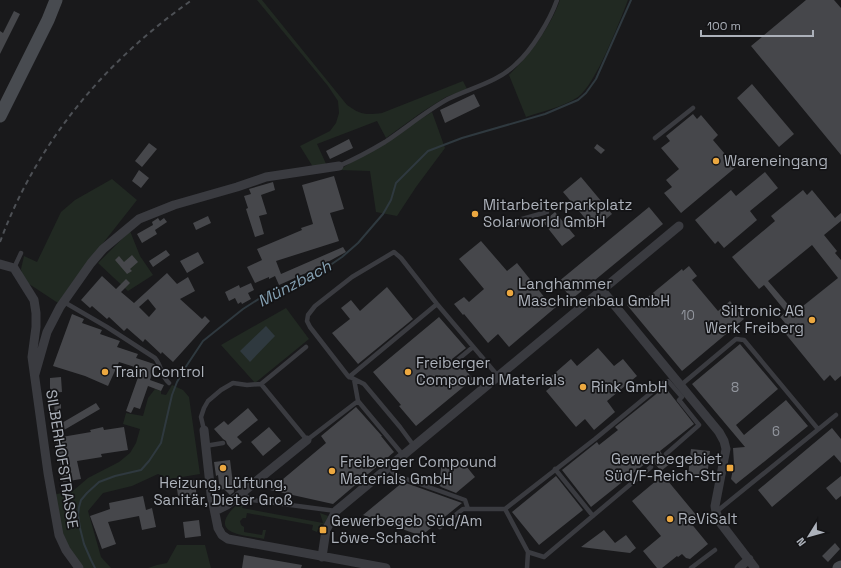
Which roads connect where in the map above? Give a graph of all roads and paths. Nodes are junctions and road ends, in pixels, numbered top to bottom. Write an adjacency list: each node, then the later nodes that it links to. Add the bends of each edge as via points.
1 (56, 0): 4 (main road)
2 (557, 0): 6 (lane, via 539,34 522,58 508,71 448,99 385,142)
3 (693, 108): 5 (lane)
4 (0, 116)
5 (656, 138)
6 (339, 166): 14 (street, SILBERHOFSTRASSE, via 266,177 174,205 139,219 91,263)
7 (547, 212): 8 (lane)
8 (514, 224)
9 (679, 226): 13 (street)
10 (21, 253): 12 (lane)
11 (0, 264): 12 (street)
12 (14, 268): 19 (street, SILBERHOFSTRASSE, via 34,300 36,327 32,357)
13 (602, 290): 20 (street); 24 (street)
14 (64, 302): 19 (street, SILBERHOFSTRASSE, via 47,332); 22 (lane, via 155,358)
15 (437, 304): 16 (lane); 21 (lane); 21 (lane, via 394,252 352,277 316,306 306,321)
16 (473, 346): 18 (lane); 20 (lane)
17 (306, 347): 23 (lane)
18 (455, 362)
19 (35, 374): 54 (street, SILBERHOFSTRASSE, via 59,535)
20 (498, 376): 34 (street)
21 (351, 378): 25 (lane); 34 (lane, via 364,384)
22 (169, 383)
23 (261, 384): 30 (lane, via 233,383 221,390 204,408 201,417); 31 (lane)
24 (681, 384): 27 (street); 29 (lane, via 736,339 744,340)
25 (358, 401): 31 (lane); 37 (lane)
26 (836, 415): 29 (lane)
27 (708, 417): 28 (lane); 47 (street, via 721,436 726,449)
28 (699, 425): 36 (lane); 38 (lane, via 679,400 682,397 668,381)
29 (818, 429): 47 (lane)
30 (204, 430): 33 (street)
31 (307, 440): 42 (street)
32 (223, 442): 33 (lane)
33 (205, 446): 45 (street)
34 (414, 446): 37 (street)
35 (569, 451): 38 (lane)
36 (666, 454)
37 (402, 455): 39 (street)
38 (573, 456): 41 (lane)
39 (388, 467): 43 (lane, via 395,475 465,500); 46 (street)
40 (651, 467): 48 (lane)
41 (555, 469): 44 (lane); 48 (lane)
42 (240, 493): 45 (street, via 227,505); 46 (lane, via 252,500)
43 (468, 509): 44 (lane); 49 (lane, via 463,509)
44 (505, 509): 51 (lane)
45 (215, 511): 52 (street, via 218,528 228,539)
46 (336, 511): 52 (street, via 326,530)
47 (716, 512): 53 (street, via 719,521)
48 (593, 516): 51 (lane, via 544,557)
49 (440, 527)
50 (716, 550): 57 (lane)
51 (528, 552): 56 (lane)
52 (322, 557): 55 (street)
53 (749, 560): 58 (street); 59 (street)
54 (79, 568)
55 (386, 568)
56 (527, 568)
57 (691, 568)
58 (739, 568)
59 (755, 568)

